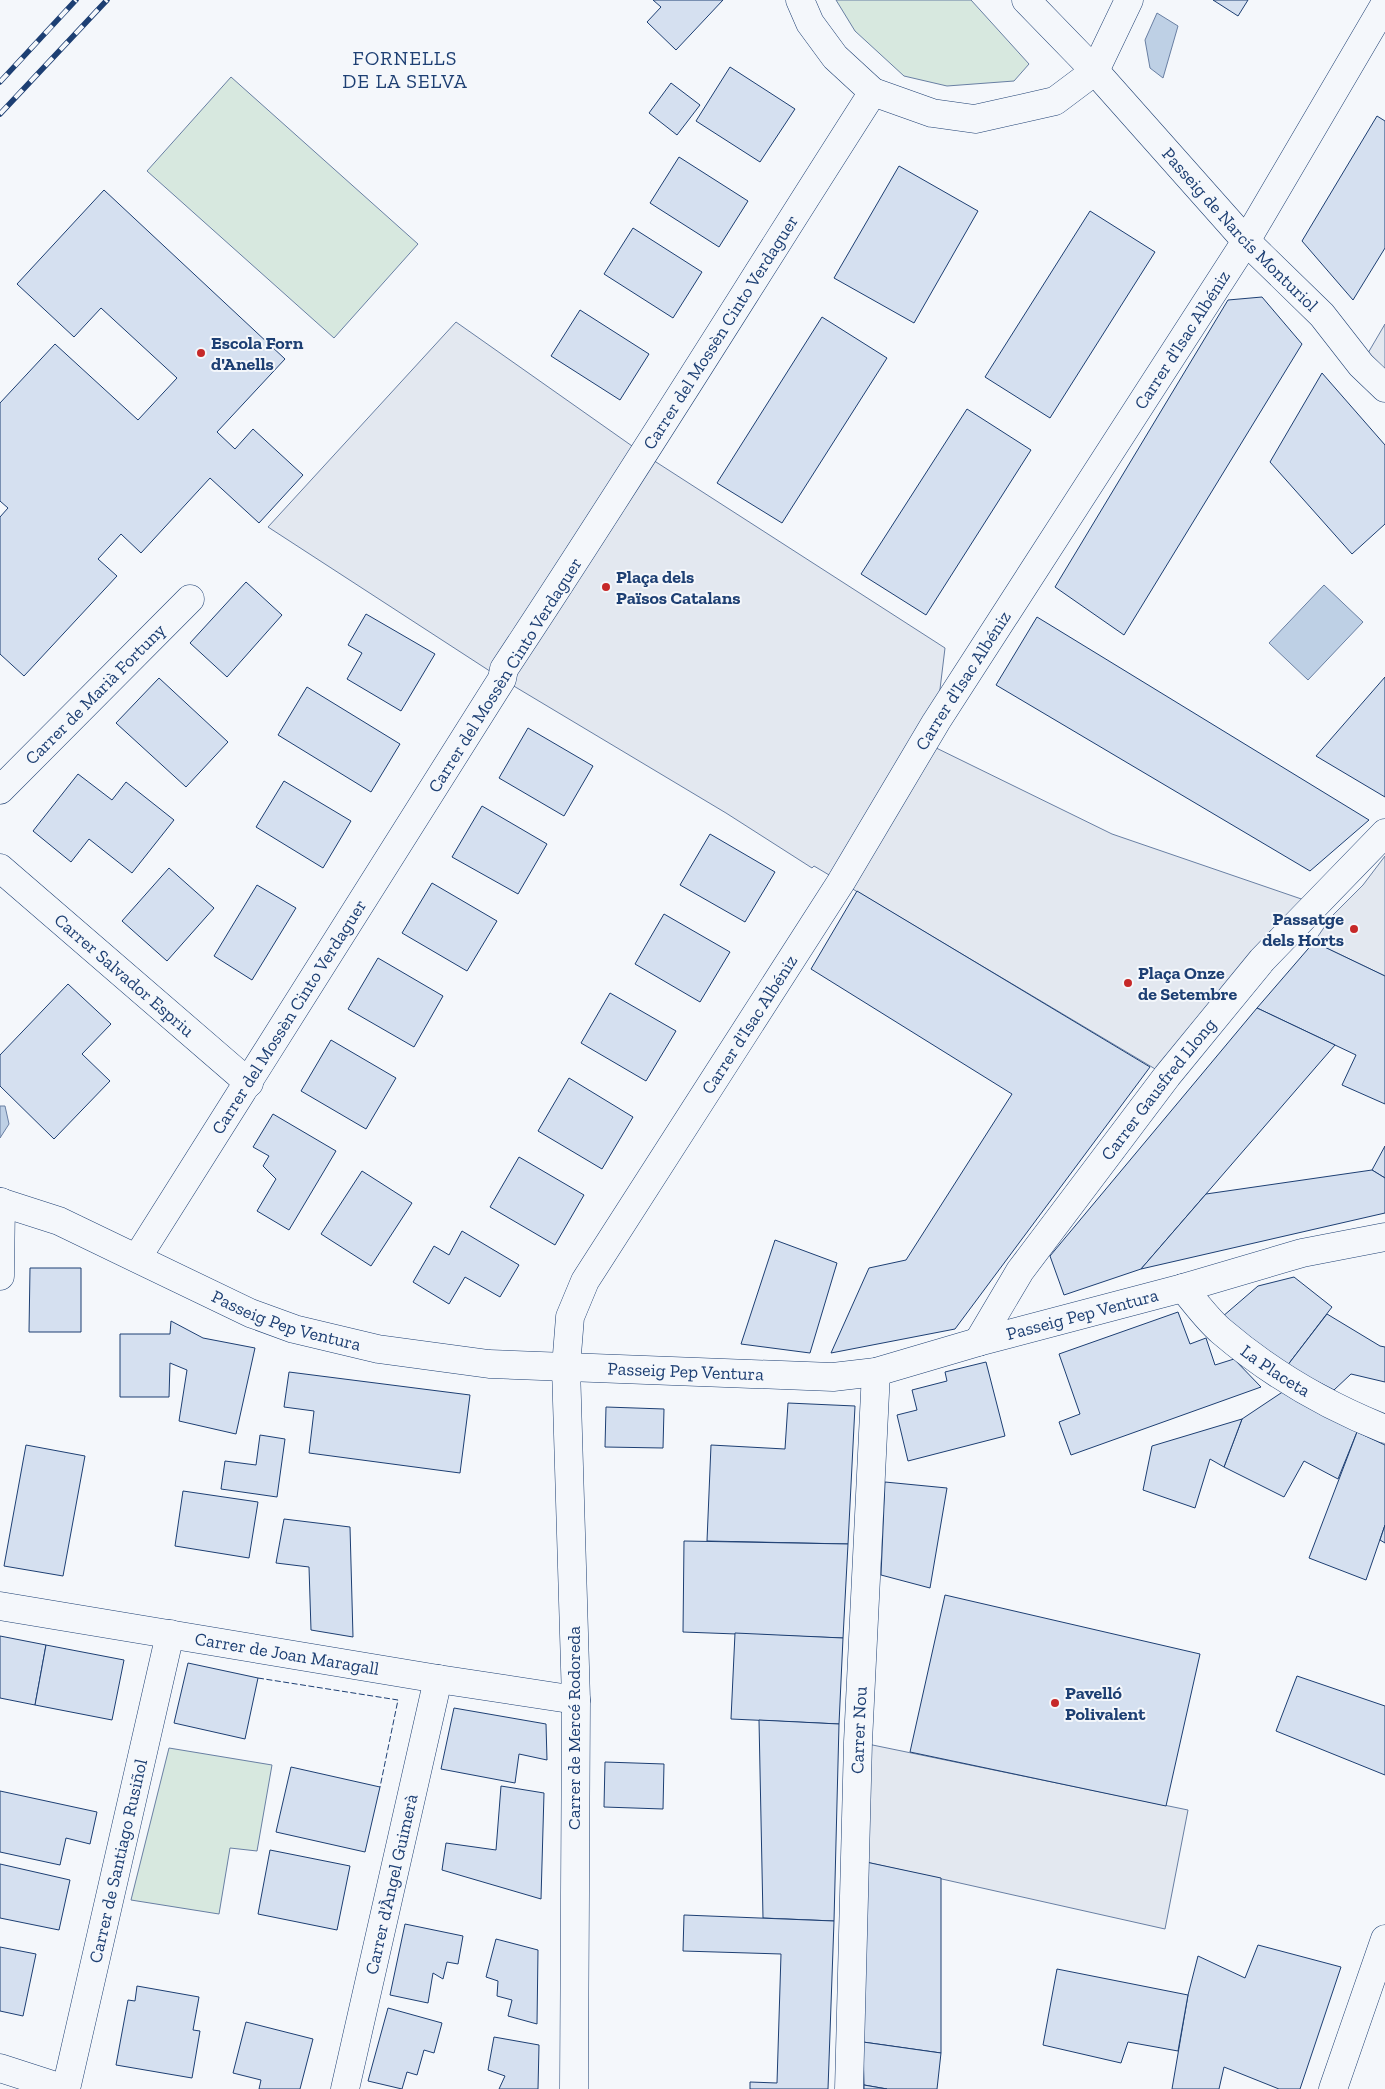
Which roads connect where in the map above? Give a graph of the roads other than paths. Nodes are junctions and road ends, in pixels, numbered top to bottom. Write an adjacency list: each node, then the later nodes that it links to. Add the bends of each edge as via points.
1 (800, 0): 6 (street, via 810,23 835,57)
2 (1026, 0): 5 (street, Passeig de Narcís Monturiol)
3 (1129, 0): 5 (street)
4 (1385, 4): 7 (street, Carrer d'Isac Albéniz)
5 (1095, 70): 6 (street, via 1055,101 974,119 932,113); 7 (street, Passeig de Narcís Monturiol)
6 (873, 92): 13 (street, Carrer del Mossèn Cinto Verdaguer, via 504,669 502,679)
7 (1246, 241): 8 (street, Passeig de Narcís Monturiol, via 1322,315 1361,365); 20 (street, Carrer d'Isac Albéniz, via 936,722 835,890 585,1281 570,1317)
8 (1385, 388)
9 (190, 599): 10 (street, Carrer de Marià Fortuny)
10 (0, 790)
11 (1385, 833): 19 (street, Carrer Gausfred Llong, via 1262,960 1167,1076 1020,1271)
12 (0, 868): 13 (street, Carrer Salvador Espriu)
13 (249, 1083): 16 (street, Carrer del Mossèn Cinto Verdaguer)
14 (0, 1202): 16 (street, Passeig Pep Ventura, via 59,1221); 17 (street)
15 (1385, 1237): 18 (street, Passeig Pep Ventura, via 1302,1254)
16 (137, 1258): 20 (street, Passeig Pep Ventura, via 250,1313 294,1329 378,1349 489,1364)
17 (0, 1276)
18 (1183, 1288): 19 (street, Passeig Pep Ventura); 22 (street, La Placeta, via 1220,1330 1277,1373 1358,1418)
19 (978, 1342): 21 (street, Passeig Pep Ventura)
20 (566, 1367): 21 (street, Passeig Pep Ventura, via 833,1377); 26 (street, Carrer de Mercé Rodoreda)
21 (876, 1372): 32 (street, Carrer Nou, via 857,1752)
22 (1385, 1429)
23 (0, 1606): 24 (street, Carrer de Joan Maragall)
24 (170, 1634): 25 (street, Carrer de Joan Maragall); 29 (street, Carrer de Santiago Rusiñol)
25 (438, 1679): 26 (street, Carrer de Joan Maragall); 30 (street, Carrer d'Àngel Guimerà)
26 (576, 1700): 31 (street, Carrer de Mercé Rodoreda)
27 (1385, 1939): 33 (street)
28 (0, 2068): 29 (street)
29 (65, 2089)
30 (345, 2089)
31 (574, 2089)
32 (849, 2089)
33 (1333, 2089)

